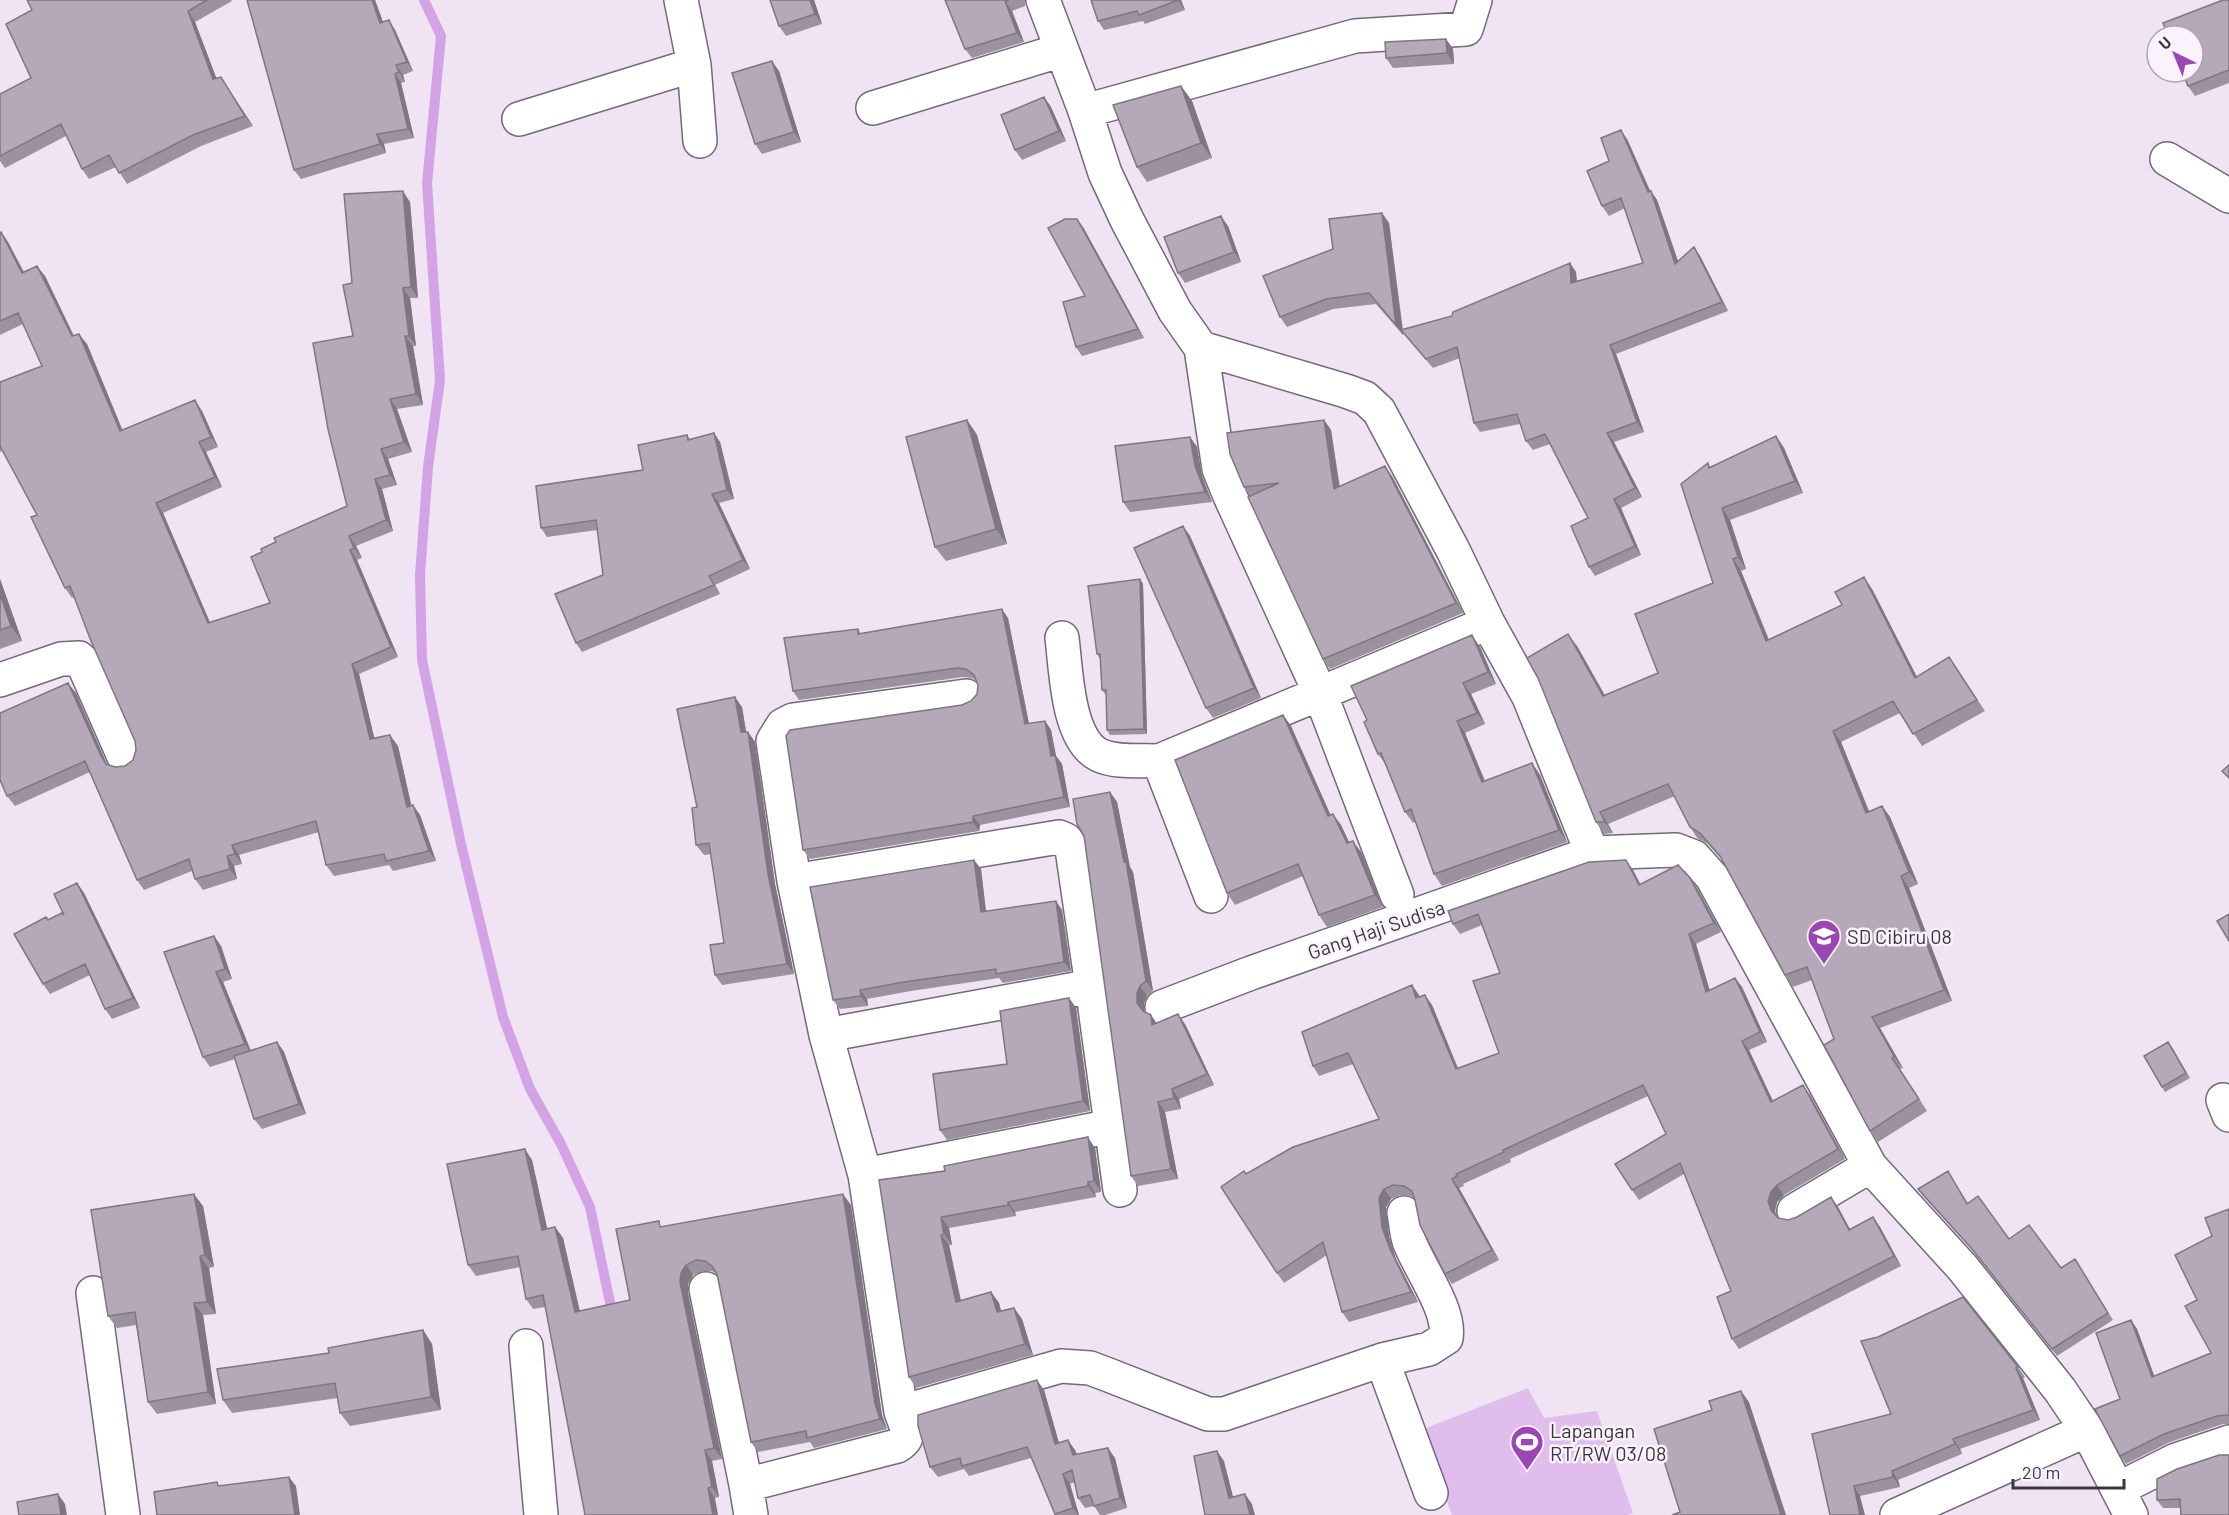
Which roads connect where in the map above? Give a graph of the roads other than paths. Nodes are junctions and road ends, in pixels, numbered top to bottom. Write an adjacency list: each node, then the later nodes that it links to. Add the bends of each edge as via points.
1 (681, 0): 5 (street)
2 (1043, 0): 4 (street)
3 (1475, 0): 7 (street, via 1466,29 1355,36)
4 (1062, 50): 6 (street); 7 (street)
5 (693, 65): 8 (street); 9 (street)
6 (873, 108)
7 (1084, 111): 12 (street, via 1105,173 1127,220 1175,310)
8 (519, 119)
9 (700, 141)
10 (2168, 159): 11 (street)
11 (2229, 196)
12 (1201, 348): 13 (street, via 1346,391 1365,398 1379,411); 16 (street, via 1219,469)
13 (1488, 623): 16 (street); 20 (street, via 1529,697)
14 (1062, 638): 19 (street, via 1073,718 1085,743 1097,754 1112,759)
15 (0, 680): 18 (street, via 79,658)
16 (1320, 693): 19 (street); 22 (street)
17 (966, 696): 21 (street, via 793,720 776,733 772,741)
18 (126, 759)
19 (1159, 761): 23 (street)
20 (1592, 853): 25 (street, Gang Haji Sudisa); 28 (street, Gang Haji Sudisa, via 1676,850 1694,857 1712,877)
21 (794, 881): 24 (street, via 1059,837 1072,849); 26 (street)
22 (1397, 895)
23 (1211, 896)
24 (1092, 986): 26 (street); 27 (street)
25 (1162, 1007)
26 (826, 1035): 29 (street)
27 (1112, 1126): 29 (street); 30 (street)
28 (1870, 1166): 31 (street); 38 (street, Gang Haji Sudisa, via 1962,1267)
29 (865, 1176): 37 (street)
30 (1120, 1190)
31 (1794, 1211)
32 (1404, 1213): 36 (street, via 1409,1239 1443,1314 1446,1338 1429,1349)
33 (706, 1289): 41 (street)
34 (93, 1293): 43 (street)
35 (526, 1346): 44 (street)
36 (1382, 1360): 37 (street, via 1224,1414 1208,1414 1090,1368 1061,1366); 40 (street)
37 (901, 1412): 41 (street, via 908,1433 904,1442)
38 (2087, 1430): 42 (street, Gang Haji Sudisa); 45 (street)
39 (2229, 1442): 42 (street, via 2176,1460)
40 (1431, 1493)
41 (748, 1500)
42 (2124, 1502)
43 (123, 1515)
44 (541, 1515)
45 (1897, 1515)

